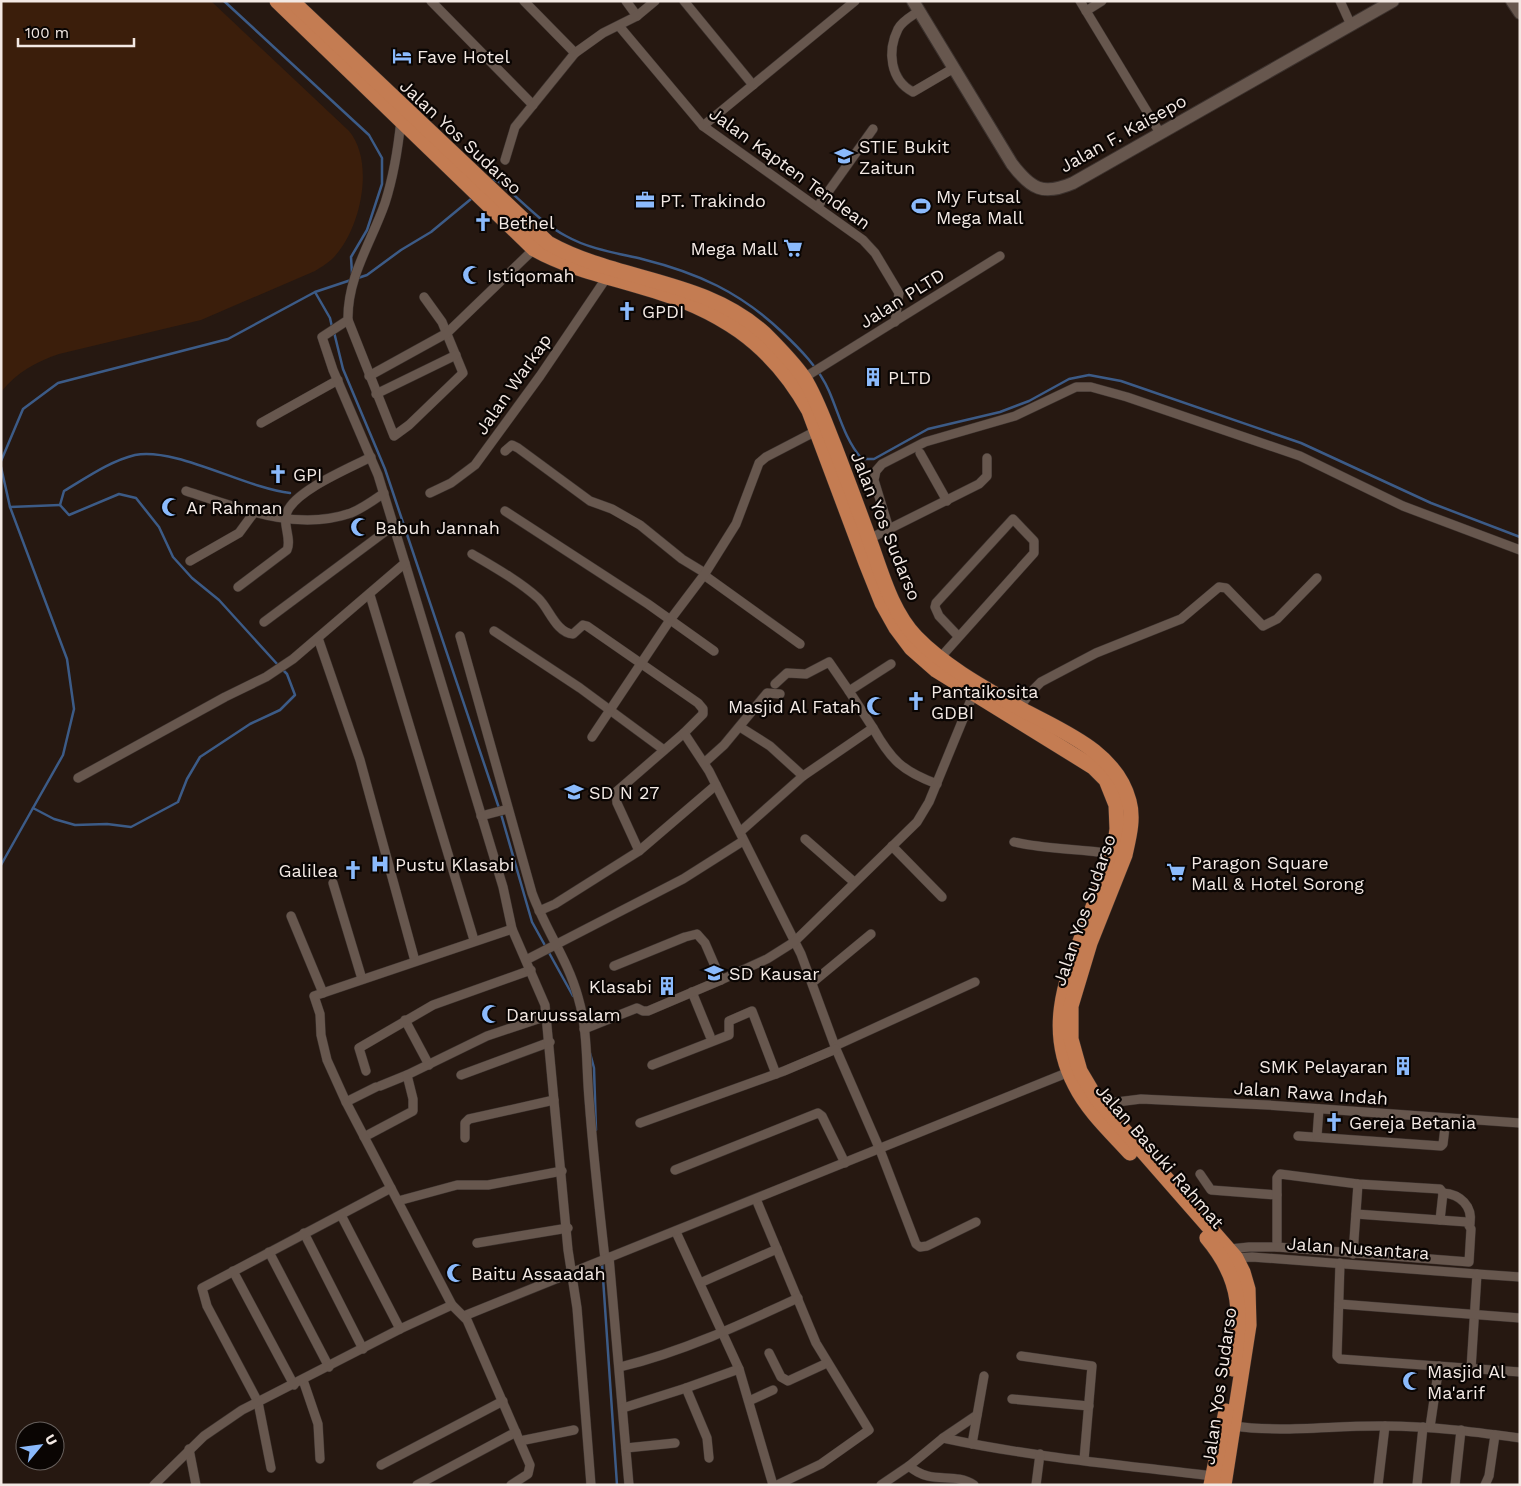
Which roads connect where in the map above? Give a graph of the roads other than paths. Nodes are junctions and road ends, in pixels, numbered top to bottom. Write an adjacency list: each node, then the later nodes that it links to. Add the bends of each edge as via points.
1 (276, 1): 24 (highway, Jalan Basuki Rahmat)
2 (292, 1): 24 (highway, Jalan Yos Sudarso)
3 (431, 1): 23 (street)
4 (524, 1): 20 (street)
5 (626, 1): 17 (street)
6 (655, 1): 17 (street)
7 (684, 1): 22 (street)
8 (855, 1): 22 (street)
9 (1080, 1): 15 (street)
10 (1102, 1): 15 (street)
11 (1340, 1): 18 (street)
12 (1393, 1): 18 (street, Jalan F. Kaisepo)
13 (1512, 1): 16 (street)
14 (916, 6): 21 (street, Jalan F. Kaisepo); 21 (street, via 896,34 891,58 898,80 913,92)
15 (1086, 11): 27 (street)
16 (1520, 13)
17 (637, 16): 19 (street)
18 (1351, 25): 27 (street, Jalan F. Kaisepo)
19 (619, 26): 20 (street); 25 (street, Jalan Kapten Tendean)
20 (575, 53): 23 (street)
21 (954, 68): 27 (street, Jalan F. Kaisepo, via 1012,164 1025,180 1038,188 1053,190 1073,183)
22 (753, 85): 25 (street)
23 (533, 105): 28 (street, via 514,129)
24 (402, 115): 30 (highway, Jalan Basuki Rahmat); 32 (highway, Jalan Yos Sudarso); 35 (street, via 398,156 386,199 357,271)
25 (703, 126): 29 (street, Jalan Kapten Tendean)
26 (873, 129): 29 (street)
27 (1160, 133)
28 (505, 160)
29 (818, 206): 36 (street, Jalan Kapten Tendean, via 863,240 890,276 899,293)
30 (534, 249): 32 (highway, Jalan Basuki Rahmat); 37 (street)
31 (1000, 256): 36 (street, Jalan PLTD)
32 (570, 260): 33 (highway, Jalan Basuki Rahmat); 40 (highway, Jalan Yos Sudarso, via 687,289 725,305 763,333 790,359)
33 (607, 277): 40 (highway, Jalan Basuki Rahmat, via 670,296 718,316); 51 (street, Jalan Warkap, via 474,465 451,483)
34 (424, 297): 37 (street)
35 (345, 321): 39 (street); 41 (street, via 323,335)
36 (895, 322): 40 (street, Jalan PLTD)
37 (447, 333): 38 (street); 39 (street)
38 (456, 355): 42 (street); 42 (street, via 463,373 395,436)
39 (369, 376): 42 (street)
40 (803, 378): 44 (highway, Jalan Basuki Rahmat); 58 (highway, Jalan Yos Sudarso, via 818,404)
41 (338, 380): 43 (street); 47 (street)
42 (376, 394)
43 (262, 423)
44 (818, 430): 63 (street, via 759,463 736,524); 79 (highway, Jalan Basuki Rahmat, via 866,563 896,628 911,648 936,670)
45 (505, 451): 63 (street, via 512,445 518,448 590,501 640,525)
46 (920, 453): 52 (street)
47 (371, 457): 50 (street); 55 (street, via 308,491 294,503)
48 (987, 458): 52 (street, via 988,471 984,480)
49 (186, 491): 54 (street)
50 (384, 493): 55 (street, via 351,513 320,519); 56 (street)
51 (430, 493)
52 (946, 501): 57 (street)
53 (505, 511): 67 (street)
54 (253, 514): 55 (street); 61 (street, via 239,533)
55 (286, 518): 65 (street, via 287,550)
56 (394, 525): 62 (street); 68 (street)
57 (890, 530): 58 (street); 59 (street, via 874,480 882,464 924,442 1015,416 1084,386 1127,396 1300,456 1411,510)
58 (869, 539): 75 (highway, Jalan Yos Sudarso, via 887,588 906,624)
59 (1520, 550)
60 (472, 554): 76 (street, via 539,599 554,621 569,634 583,625 587,626)
61 (190, 561)
62 (405, 564): 66 (street); 95 (street)
63 (704, 574): 67 (street); 73 (street)
64 (1317, 578): 82 (street, via 1277,619 1264,626 1226,588 1219,587 1181,619 1096,653 1041,682)
65 (238, 587)
66 (370, 595): 72 (street); 109 (street)
67 (670, 620): 74 (street); 76 (street)
68 (264, 622)
69 (494, 631): 83 (street)
70 (460, 636): 94 (street)
71 (958, 636): 71 (street, via 938,616 936,603 1012,519 1034,541 1034,553); 75 (street)
72 (318, 638): 91 (street, via 257,682); 113 (street, via 360,760)
73 (800, 644)
74 (714, 651)
75 (940, 658): 79 (highway, Jalan Yos Sudarso)
76 (641, 663): 83 (street); 86 (street, via 702,707 703,714)
77 (891, 664): 80 (street)
78 (775, 684): 80 (street, via 787,673 806,674 829,662)
79 (976, 688): 82 (highway, Jalan Yos Sudarso); 92 (street); 101 (highway, Jalan Basuki Rahmat, via 1093,766 1106,780 1117,815)
80 (849, 691): 85 (street)
81 (780, 694): 84 (street, via 768,693)
82 (1019, 708): 137 (highway, Jalan Yos Sudarso, via 1102,757 1121,781 1130,802 1131,825 1125,854 1074,991 1070,1021 1071,1039 1080,1071)
83 (609, 711): 87 (street); 88 (street)
84 (740, 727): 89 (street); 90 (street, via 770,746)
85 (873, 728): 90 (street); 92 (street, via 889,755 904,770)
86 (684, 733): 88 (street); 89 (street)
87 (592, 737)
88 (664, 750): 100 (street, via 615,795)
89 (704, 763): 93 (street)
90 (803, 776): 96 (street)
91 (78, 778)
92 (937, 784): 99 (street, via 917,822)
93 (716, 785): 96 (street); 100 (street)
94 (505, 810): 95 (street); 105 (street)
95 (485, 815): 107 (street)
96 (742, 837): 110 (street); 111 (street, via 683,879)
97 (805, 838): 102 (street)
98 (1014, 842): 101 (street, via 1040,848)
99 (892, 846): 102 (street); 104 (street)
100 (639, 851): 105 (street)
101 (1112, 854): 131 (highway, Jalan Basuki Rahmat, via 1060,1007 1060,1034)
102 (854, 882): 110 (street)
103 (333, 883): 116 (street)
104 (942, 898)
105 (539, 911): 111 (street)
106 (291, 916): 121 (street)
107 (512, 929): 109 (street); 112 (street)
108 (870, 934): 118 (street)
109 (474, 940): 113 (street)
110 (794, 942): 117 (street, via 767,959); 118 (street)
111 (553, 945): 112 (street); 124 (street, via 563,956 579,998)
112 (528, 958): 115 (street)
113 (415, 961): 116 (street)
114 (614, 966): 117 (street, via 697,934 705,943)
115 (531, 970): 122 (street, via 542,994); 123 (street, via 445,1000)
116 (362, 979): 121 (street)
117 (721, 980): 120 (street)
118 (812, 982): 127 (street)
119 (975, 982): 127 (street)
120 (692, 992): 124 (street, via 648,1011 638,1008); 125 (street)
121 (323, 993): 136 (street, via 314,996 320,1014 323,1044)
122 (547, 1016): 126 (street); 128 (street, via 487,1036)
123 (405, 1020): 128 (street); 130 (street, via 359,1048)
124 (584, 1029): 171 (street)
125 (710, 1036)
126 (550, 1042): 133 (street); 135 (street)
127 (835, 1047): 132 (street); 146 (street)
128 (429, 1065): 134 (street)
129 (652, 1065): 132 (street, via 729,1035 729,1021 752,1011)
130 (366, 1070)
131 (1069, 1072): 146 (street); 229 (highway, Jalan Basuki Rahmat, via 1092,1110 1213,1245 1232,1275 1238,1306 1235,1354)
132 (776, 1074): 140 (street)
133 (461, 1075)
134 (406, 1076): 136 (street); 142 (street, via 413,1111)
135 (554, 1100): 145 (street, via 470,1119 465,1123); 149 (street)
136 (346, 1102): 142 (street)
137 (1101, 1104): 138 (street, Jalan Rawa Indah, via 1140,1099); 169 (highway, Jalan Yos Sudarso)
138 (1319, 1109): 139 (street, Jalan Rawa Indah); 144 (street)
139 (1446, 1118): 141 (street, Jalan Rawa Indah); 144 (street, via 1444,1144 1441,1146)
140 (640, 1123)
141 (1520, 1123)
142 (364, 1136): 152 (street)
143 (1298, 1136): 144 (street)
144 (1317, 1136)
145 (465, 1138)
146 (880, 1150): 147 (street); 160 (street, via 916,1244 927,1246)
147 (845, 1163): 148 (street, via 818,1113); 155 (street)
148 (674, 1170)
149 (562, 1171): 156 (street, via 488,1185 457,1185); 162 (street)
150 (1200, 1174): 154 (street, via 1211,1190)
151 (1358, 1184): 153 (street, via 1438,1189); 154 (street, via 1280,1174); 157 (street)
152 (391, 1188): 156 (street); 158 (street)
153 (1443, 1193): 159 (street); 161 (street, via 1457,1195 1464,1201 1471,1216)
154 (1277, 1195): 166 (street)
155 (756, 1199): 163 (street); 167 (street)
156 (398, 1201): 179 (street)
157 (1356, 1214): 159 (street); 170 (street)
158 (341, 1215): 164 (street); 184 (street)
159 (1440, 1220): 161 (street)
160 (976, 1222)
161 (1470, 1224): 170 (street, via 1467,1263)
162 (568, 1228): 165 (street); 174 (street)
163 (676, 1232): 171 (street); 177 (street)
164 (304, 1233): 168 (street); 186 (street)
165 (477, 1243)
166 (1277, 1247): 169 (street, via 1248,1246); 170 (street)
167 (777, 1249): 177 (street); 178 (street)
168 (269, 1252): 173 (street); 192 (street)
169 (1233, 1253): 172 (street, Jalan Nusantara); 208 (highway, Jalan Yos Sudarso, via 1243,1272 1250,1305 1250,1325)
170 (1353, 1254)
171 (605, 1258): 174 (street); 190 (street)
172 (1340, 1263): 175 (street, Jalan Nusantara); 180 (street)
173 (233, 1271): 198 (street); 204 (street, via 201,1290)
174 (575, 1271): 182 (street); 234 (street)
175 (1477, 1274): 176 (street, Jalan Nusantara); 181 (street)
176 (1520, 1277)
177 (700, 1283): 185 (street)
178 (798, 1298): 185 (street); 189 (street)
179 (452, 1304): 182 (street); 184 (street)
180 (1340, 1304): 181 (street); 191 (street, via 1337,1356 1340,1359)
181 (1474, 1314): 183 (street); 194 (street)
182 (464, 1316): 202 (street)
183 (1520, 1318)
184 (400, 1329): 186 (street)
185 (724, 1332): 190 (street); 193 (street)
186 (363, 1349): 192 (street)
187 (769, 1353): 189 (street, via 778,1372 788,1381)
188 (1021, 1356): 205 (street, via 1092,1366)
189 (827, 1363): 237 (street, via 869,1431 821,1464)
190 (620, 1366): 206 (street)
191 (1439, 1366): 194 (street); 210 (street)
192 (329, 1367): 197 (street)
193 (739, 1369): 199 (street); 203 (street)
194 (1471, 1369): 195 (street)
195 (1520, 1372)
196 (984, 1376): 207 (street)
197 (303, 1380): 198 (street); 223 (street, via 318,1424)
198 (294, 1385): 204 (street)
199 (686, 1388): 206 (street); 222 (street, via 707,1438)
200 (773, 1390): 203 (street)
201 (1012, 1398): 205 (street)
202 (503, 1401): 214 (street); 225 (street)
203 (749, 1401): 236 (street)
204 (258, 1402): 220 (street, via 217,1426); 227 (street)
205 (1089, 1406): 224 (street)
206 (623, 1408): 219 (street)
207 (977, 1415): 215 (street); 218 (street)
208 (1233, 1426): 209 (street, via 1260,1429); 229 (highway, Jalan Yos Sudarso)
209 (1385, 1426): 210 (street); 241 (street)
210 (1427, 1427): 212 (street); 242 (street)
211 (574, 1430): 214 (street)
212 (1461, 1430): 213 (street); 243 (street)
213 (1495, 1435): 216 (street); 244 (street)
214 (518, 1437): 232 (street); 233 (street, via 530,1469 528,1474)
215 (943, 1438): 218 (street); 226 (street)
216 (1520, 1438)
217 (675, 1443): 219 (street)
218 (972, 1444): 221 (street)
219 (626, 1448): 235 (street)
220 (189, 1449): 230 (street); 231 (street)
221 (1040, 1454): 224 (street); 240 (street)
222 (709, 1458)
223 (320, 1459)
224 (1084, 1460): 229 (street)
225 (382, 1465)
226 (909, 1466): 228 (street); 239 (street, via 924,1477)
227 (271, 1468)
228 (894, 1480): 238 (street)
229 (1216, 1482)
230 (154, 1485)
231 (196, 1485)
232 (418, 1485)
233 (511, 1485)
234 (591, 1485)
235 (629, 1485)
236 (773, 1485)
237 (777, 1485)
238 (881, 1485)
239 (974, 1485)
240 (1036, 1485)
241 (1378, 1485)
242 (1417, 1485)
243 (1455, 1485)
244 (1485, 1485)

